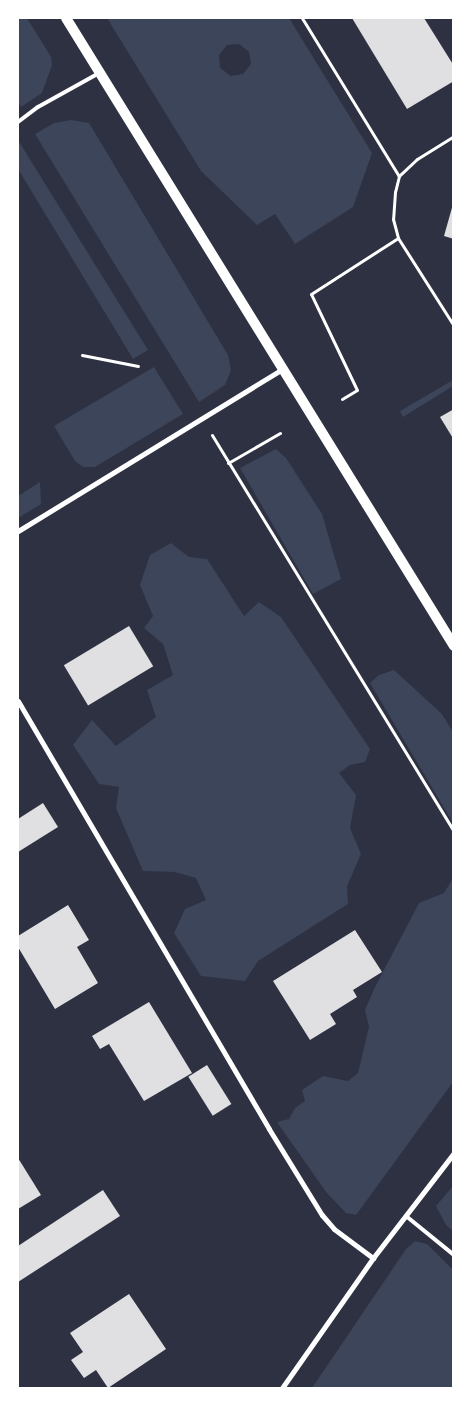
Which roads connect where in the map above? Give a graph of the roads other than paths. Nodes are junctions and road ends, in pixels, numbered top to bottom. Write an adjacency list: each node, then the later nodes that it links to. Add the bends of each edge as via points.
1 (66, 18): 2 (main road)
2 (99, 73): 3 (lane); 4 (main road)
3 (18, 122)
4 (281, 370): 5 (street); 6 (main road)
5 (18, 531)
6 (454, 646)
7 (18, 701): 11 (street, via 322,1214 334,1229)
8 (454, 1153): 9 (street)
9 (406, 1216): 10 (lane); 11 (street)
10 (454, 1255)
11 (373, 1258): 12 (street)
12 (282, 1388)

